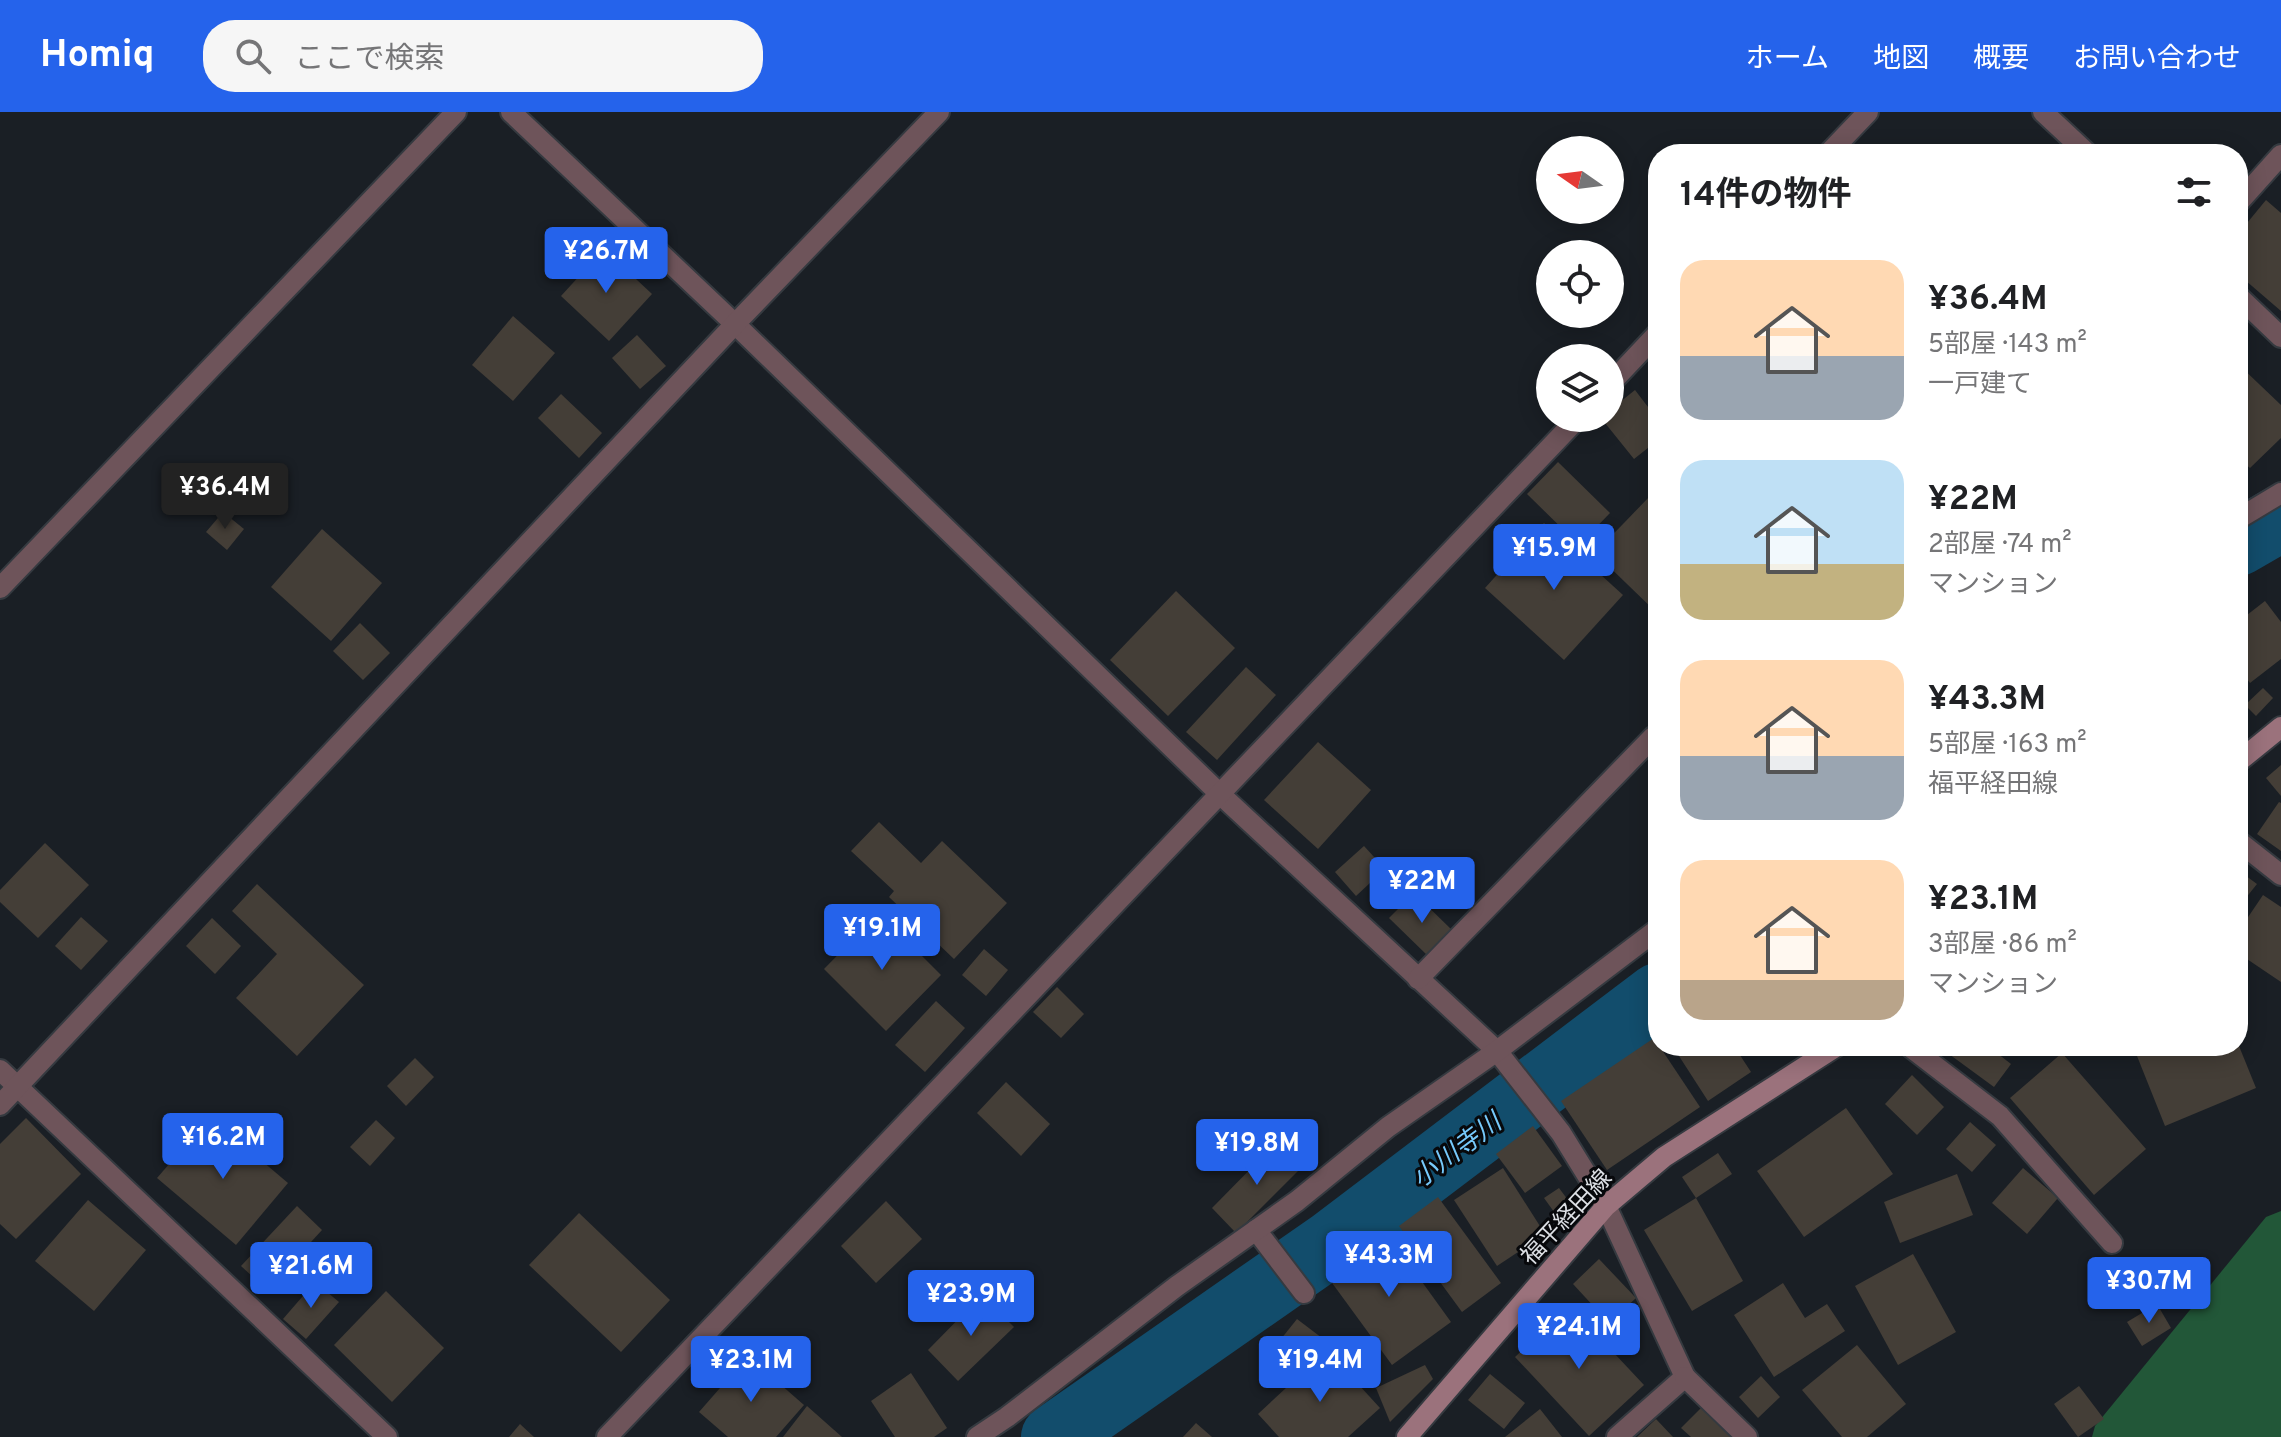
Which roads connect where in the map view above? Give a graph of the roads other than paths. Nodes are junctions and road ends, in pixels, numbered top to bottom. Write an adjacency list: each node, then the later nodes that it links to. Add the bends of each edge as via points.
1 (456, 112): 18 (street)
2 (511, 112): 11 (street)
3 (939, 112): 11 (street)
4 (1868, 112): 6 (street)
5 (2043, 112): 7 (street)
6 (1838, 144)
7 (2077, 144)
8 (2281, 155): 9 (street)
9 (2248, 192)
10 (2248, 306): 12 (street)
11 (735, 324): 22 (street); 31 (street)
12 (2281, 337)
13 (1648, 344): 14 (street)
14 (1624, 369)
15 (1565, 432): 22 (street)
16 (2281, 493): 17 (street)
17 (2248, 513)
18 (0, 588)
19 (2281, 727): 21 (main road)
20 (1648, 742): 26 (street)
21 (2248, 754)
22 (1221, 795): 26 (street); 39 (street)
23 (2248, 849): 24 (street)
24 (2281, 875)
25 (1648, 937): 27 (street)
26 (1418, 979): 27 (street)
27 (1497, 1051): 33 (street, via 1561,1133); 34 (street)
28 (1821, 1056): 33 (main road, 福平経田線, via 1664,1157)
29 (1922, 1056): 35 (street, via 2000,1116)
30 (0, 1070): 31 (street)
31 (18, 1087): 32 (street); 38 (street)
32 (0, 1105)
33 (1606, 1206): 37 (street); 41 (main road, 福平経田線)
34 (1256, 1230): 36 (street); 40 (street)
35 (2112, 1243)
36 (1304, 1293)
37 (1685, 1377): 42 (street); 43 (street)
38 (387, 1437)
39 (607, 1437)
40 (977, 1437)
41 (1407, 1437)
42 (1617, 1437)
43 (1747, 1437)

